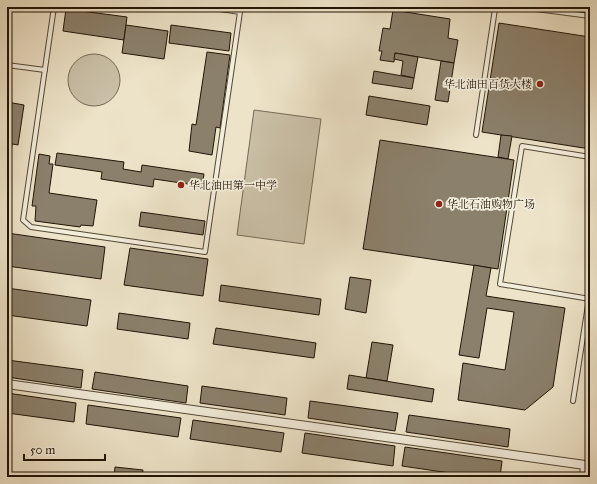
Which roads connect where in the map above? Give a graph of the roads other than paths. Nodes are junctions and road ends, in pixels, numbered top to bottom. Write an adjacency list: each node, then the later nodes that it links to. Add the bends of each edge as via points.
1 (54, 7): 7 (lane)
2 (207, 7): 7 (lane, via 240,12 205,252 31,227 23,220)
3 (497, 7): 8 (lane)
4 (521, 7): 5 (lane)
5 (590, 16)
6 (7, 65): 7 (lane)
7 (45, 70)
8 (476, 135)
9 (590, 157): 11 (lane, via 522,146 500,284)
10 (590, 292): 11 (lane)
11 (590, 298): 13 (lane)
12 (7, 384): 14 (street, via 586,465)
13 (573, 401)
14 (584, 477)

